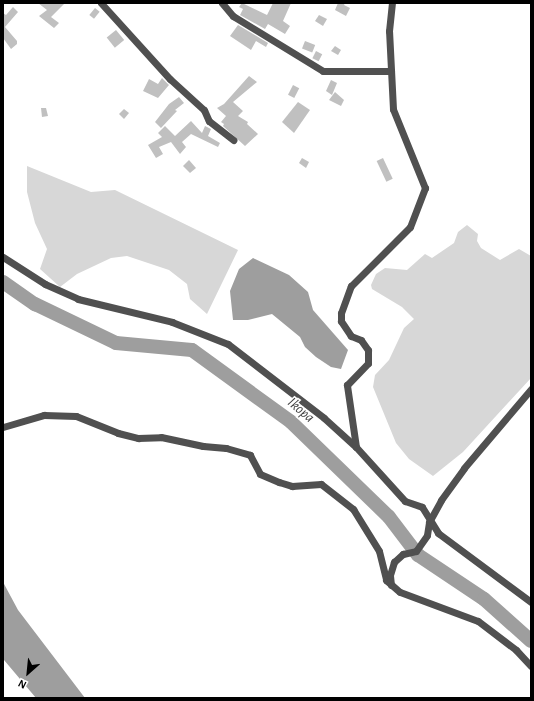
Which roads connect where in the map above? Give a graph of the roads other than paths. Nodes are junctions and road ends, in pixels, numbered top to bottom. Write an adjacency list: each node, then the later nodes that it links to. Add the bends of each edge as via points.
1 (101, 3): 5 (street, via 170,79 204,110 209,121)
2 (222, 3): 4 (street, via 233,16 323,71)
3 (392, 3): 4 (street)
4 (391, 71): 9 (street, via 393,109 425,188 410,227 351,286 341,312 341,321 351,336 361,340 368,350 368,363 347,385)
5 (233, 140)
6 (3, 257): 9 (street, via 45,284 78,299 172,322 228,344 324,418)
7 (531, 389): 10 (street, via 464,468)
8 (3, 427): 11 (street, via 44,415 76,416 118,434 138,438 161,437 226,448 250,455 260,474 292,486 321,484 353,509 379,551)
9 (356, 447): 10 (street, via 405,501 422,508)
10 (429, 522): 12 (street, via 427,534 416,551 403,554); 14 (street, via 438,533)
11 (381, 560): 12 (street, via 390,565); 13 (street, via 386,580)
12 (394, 562): 13 (street, via 390,575)
13 (391, 585): 15 (street, via 400,592 478,621 516,650)
14 (531, 602)
15 (531, 666)

